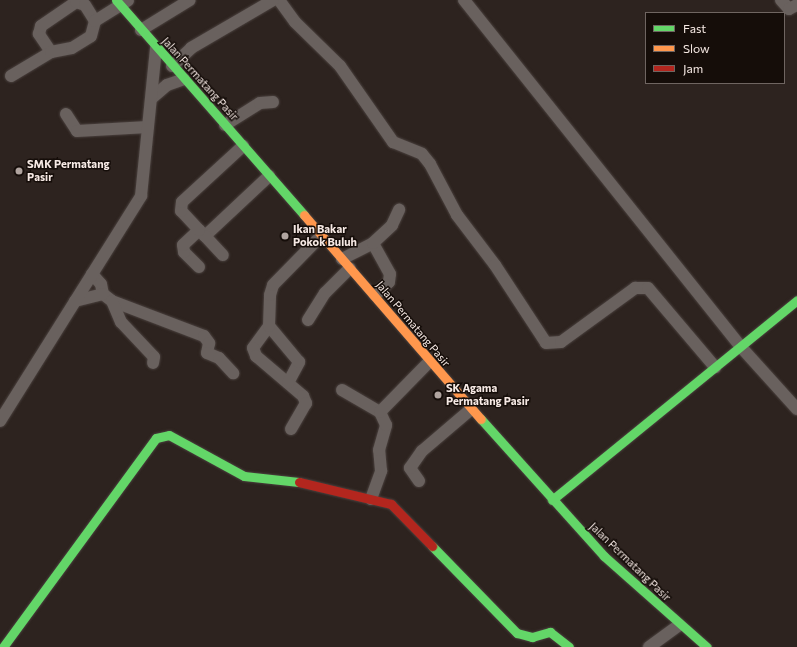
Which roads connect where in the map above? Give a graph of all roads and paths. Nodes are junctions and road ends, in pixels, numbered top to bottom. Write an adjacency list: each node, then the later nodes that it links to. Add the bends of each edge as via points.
1 (190, 0): 9 (street)
2 (273, 0): 12 (street, via 191,48)
3 (279, 0): 39 (street, via 295,22 340,66 393,142 422,154 430,164 457,215 546,343 560,342 635,288 648,288)
4 (464, 0): 36 (street)
5 (781, 0): 7 (street, via 789,8)
6 (121, 2): 8 (street); 9 (street, Jalan Permatang Pasir)
7 (797, 5)
8 (95, 21): 11 (street, via 91,36 72,48); 11 (street, via 85,5 76,2 41,26 39,34)
9 (141, 30): 10 (street, Jalan Permatang Pasir)
10 (156, 48): 12 (street, Jalan Permatang Pasir); 15 (street)
11 (51, 52): 13 (street)
12 (172, 66): 14 (street, Jalan Permatang Pasir)
13 (11, 76)
14 (184, 79): 15 (street, via 167,86); 18 (street, Jalan Permatang Pasir)
15 (152, 98): 19 (street)
16 (273, 102): 18 (street, via 260,103)
17 (66, 114): 19 (street, via 77,131)
18 (225, 124): 20 (street, Jalan Permatang Pasir)
19 (148, 126): 29 (street, via 146,175 141,196)
20 (243, 146): 21 (street, Jalan Permatang Pasir); 23 (street, via 182,202 181,212)
21 (269, 176): 23 (street); 24 (street, Jalan Permatang Pasir)
22 (398, 210): 25 (street, via 392,225)
23 (202, 233): 26 (street); 28 (street, via 183,245)
24 (321, 236): 27 (street, Jalan Permatang Pasir); 35 (street, via 273,284)
25 (373, 243): 27 (street); 30 (street, via 390,274 389,282)
26 (224, 255)
27 (346, 263): 30 (street, Jalan Permatang Pasir); 34 (street)
28 (199, 267)
29 (92, 274): 31 (street); 33 (street)
30 (375, 295): 37 (street, Jalan Permatang Pasir)
31 (108, 298): 33 (street); 38 (street, via 121,322 154,357); 40 (street, via 204,336 209,343 206,353 219,358)
32 (797, 300): 36 (street)
33 (75, 301): 46 (street)
34 (308, 320)
35 (269, 326): 41 (street, via 299,362); 41 (street, via 253,348 256,356)
36 (740, 346): 39 (street); 43 (street)
37 (429, 362): 44 (street, Jalan Permatang Pasir); 45 (street)
38 (153, 363)
39 (715, 367): 50 (street)
40 (233, 373)
41 (288, 383): 47 (street, via 306,403)
42 (342, 390): 45 (street)
43 (797, 409)
44 (470, 410): 48 (street, via 422,451 410,468); 50 (street, Jalan Permatang Pasir)
45 (380, 412): 49 (street, via 386,425 379,450 381,471)
46 (0, 421)
47 (291, 429)
48 (419, 482)
49 (370, 499): 52 (street, via 292,480 244,476 169,435 156,438); 53 (street, via 391,504 517,633 527,637 550,632)
50 (552, 500): 51 (street, Jalan Permatang Pasir, via 604,556)
51 (679, 625): 54 (street); 55 (street, Jalan Permatang Pasir)
52 (3, 647)
53 (569, 647)
54 (649, 647)
55 (707, 647)

